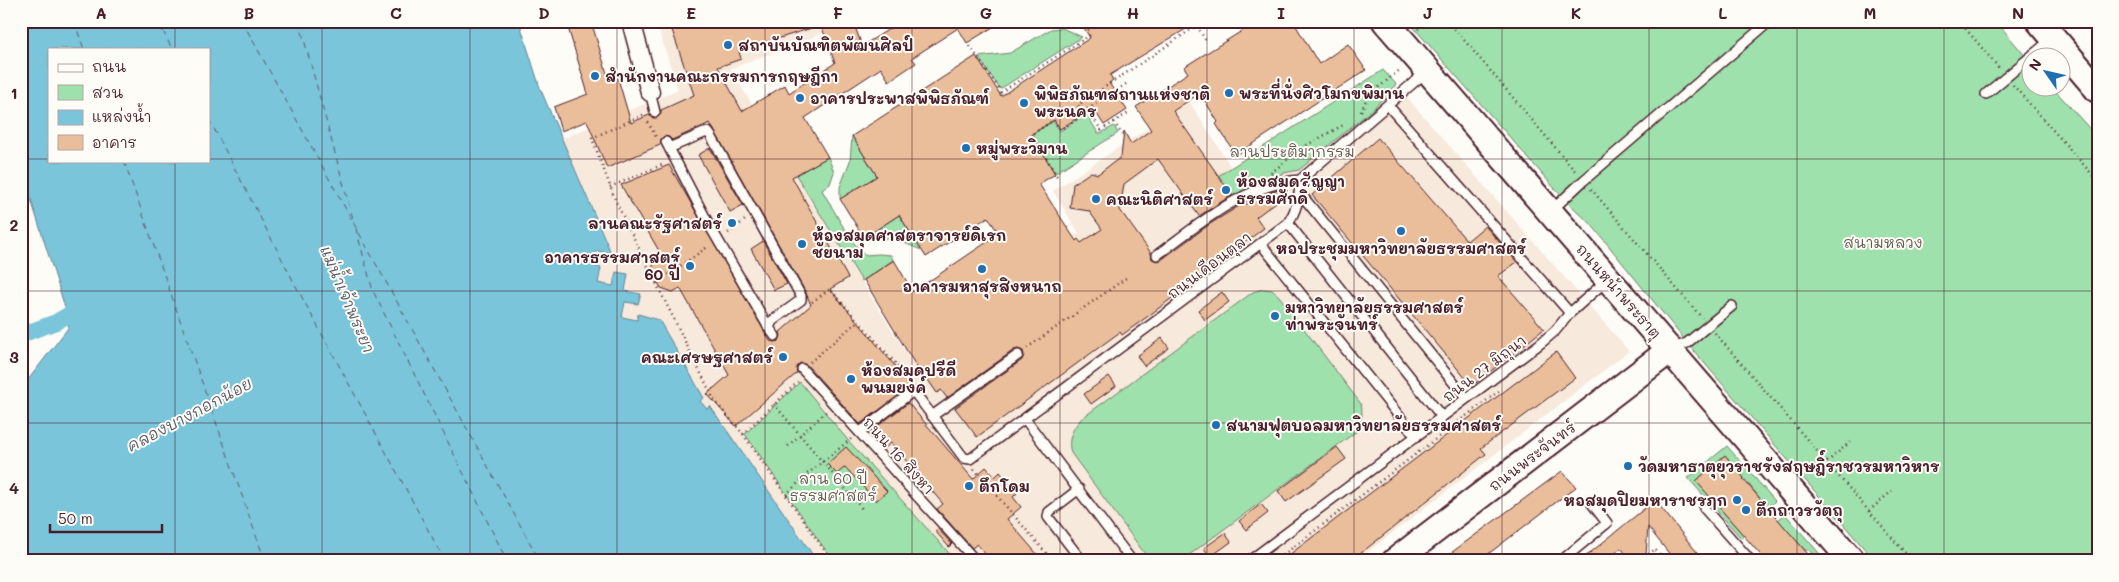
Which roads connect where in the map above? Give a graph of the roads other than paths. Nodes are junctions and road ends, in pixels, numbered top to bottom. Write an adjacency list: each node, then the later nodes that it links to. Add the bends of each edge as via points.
1 (631, 21): 7 (street)
2 (1770, 21): 13 (lane)
3 (1387, 23): 5 (street, ถนนหน้าพระธาตุ)
4 (2046, 29): 6 (street); 8 (lane, via 2006,77)
5 (1428, 70): 11 (lane); 13 (street, ถนนหน้าพระธาตุ)
6 (2098, 90)
7 (650, 92): 10 (lane)
8 (1986, 94)
9 (1392, 110): 19 (lane)
10 (655, 112)
11 (1300, 180): 12 (lane, ถนนเดือนตุลา); 16 (lane, via 1271,184 1225,205)
12 (1300, 193): 14 (lane, ถนนเดือนตุลา); 25 (lane)
13 (1550, 211): 17 (street, ถนนหน้าพระธาตุ)
14 (1288, 223): 15 (lane, ถนนเดือนตุลา); 27 (lane)
15 (1261, 244): 28 (lane, ถนนเดือนตุลา); 30 (lane)
16 (1157, 255)
17 (1608, 279): 19 (lane, ถนน 27 มิถุนา); 22 (street, ถนนหน้าพระธาตุ)
18 (1732, 306): 22 (lane, via 1687,343)
19 (1570, 313): 25 (lane, ถนน 27 มิถุนา, via 1541,343)
20 (769, 328): 20 (lane, via 708,223 667,145 708,132 755,214 801,298 772,321); 21 (lane)
21 (775, 336)
22 (1670, 350): 38 (street, ถนนพระจันทร์); 41 (street, ถนนหน้าพระธาตุ)
23 (1018, 355): 26 (lane)
24 (802, 369): 29 (lane, ถนน 16 สิงหา)
25 (1466, 398): 27 (lane, ถนน 27 มิถุนา)
26 (932, 416): 28 (lane, ถนนเดือนตุลา, via 971,458); 29 (lane, via 912,392)
27 (1442, 417): 30 (lane, ถนน 27 มิถุนา)
28 (1025, 419): 31 (lane)
29 (860, 432): 34 (lane, ถนน 16 สิงหา)
30 (1416, 437): 37 (lane, ถนน 27 มิถุนา)
31 (1079, 489): 35 (lane, via 1049,512 1048,517); 36 (lane)
32 (1590, 502): 39 (lane, via 1607,523)
33 (1704, 508): 40 (lane)
34 (976, 561)
35 (1082, 561)
36 (1132, 561)
37 (1250, 561)
38 (1394, 561)
39 (1561, 561)
40 (1751, 561)
41 (1852, 561)

